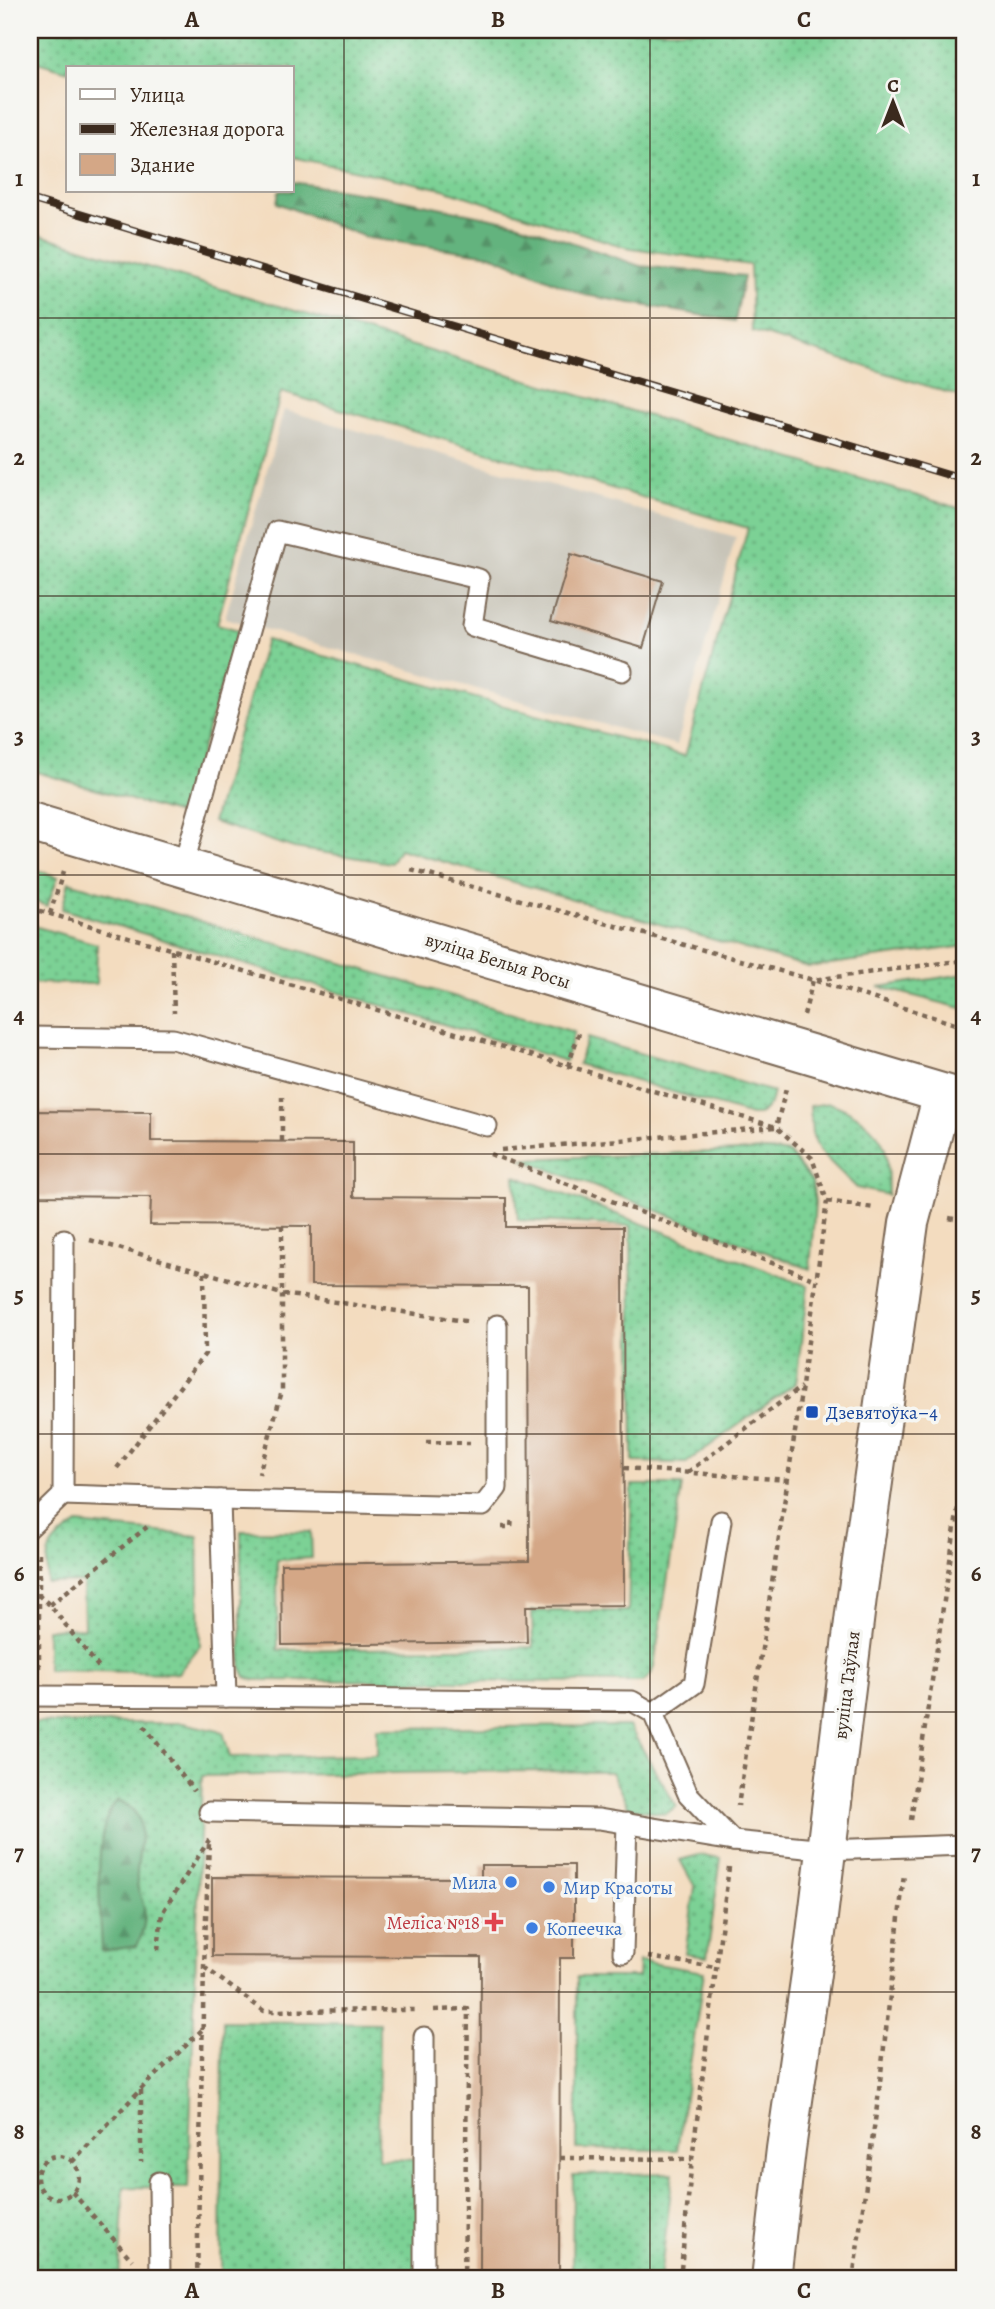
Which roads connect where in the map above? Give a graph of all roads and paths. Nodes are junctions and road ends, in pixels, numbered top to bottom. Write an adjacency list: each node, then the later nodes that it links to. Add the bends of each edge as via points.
1 (622, 671): 4 (lane, via 472,626 479,579 277,531)
2 (30, 822): 3 (street, вуліца Белыя Росы)
3 (74, 835): 4 (street, вуліца Белыя Росы); 7 (path)
4 (183, 867): 16 (street, вуліца Белыя Росы)
5 (411, 870): 10 (path)
6 (30, 908): 7 (path)
7 (50, 914): 8 (path)
8 (172, 950): 11 (path); 15 (path)
9 (965, 960): 10 (path)
10 (813, 981): 12 (path)
11 (174, 988)
12 (965, 1027)
13 (579, 1033): 15 (path)
14 (30, 1037): 17 (lane, via 173,1039)
15 (568, 1066): 22 (path, via 776,1127 812,1158 827,1201)
16 (954, 1097): 49 (street, вуліца Таўлая, via 909,1223)
17 (487, 1126)
18 (484, 1152): 22 (path)
19 (282, 1225): 23 (path)
20 (64, 1239): 21 (path, via 94,1240); 30 (lane)
21 (204, 1271): 23 (path); 31 (path, via 205,1354)
22 (816, 1280): 25 (path)
23 (282, 1294): 24 (path); 34 (path, via 282,1391)
24 (497, 1325): 34 (lane, via 497,1488 483,1506)
25 (802, 1386): 28 (path); 29 (path)
26 (965, 1461): 48 (path)
27 (624, 1468): 28 (path)
28 (686, 1473): 29 (path)
29 (788, 1480): 45 (path)
30 (63, 1495): 31 (lane); 37 (lane)
31 (95, 1496): 32 (lane)
32 (194, 1500): 33 (lane); 39 (path, via 147,1527)
33 (220, 1500): 34 (lane); 41 (lane)
34 (251, 1501)
35 (512, 1515): 38 (path)
36 (720, 1521): 42 (lane, via 694,1684)
37 (34, 1523): 40 (path)
38 (511, 1527)
39 (50, 1605)
40 (34, 1696): 41 (lane)
41 (226, 1697): 42 (lane, via 632,1701)
42 (653, 1713): 45 (lane, via 688,1794)
43 (209, 1812): 44 (lane, via 599,1819); 46 (path)
44 (627, 1824): 45 (lane); 51 (lane)
45 (733, 1841): 49 (lane); 53 (path)
46 (209, 1842): 50 (path, via 162,1913); 52 (path)
47 (965, 1845): 48 (lane)
48 (907, 1847): 49 (lane); 72 (path)
49 (825, 1850): 71 (street, вуліца Таўлая)
50 (158, 1950)
51 (623, 1953): 53 (path)
52 (204, 1967): 54 (path); 55 (path)
53 (716, 1967): 59 (path)
54 (264, 2011)
55 (203, 2029): 57 (path); 68 (path)
56 (424, 2036): 69 (lane)
57 (141, 2089): 60 (path); 61 (path)
58 (560, 2158): 59 (path)
59 (692, 2159): 70 (path)
60 (72, 2162): 63 (path, via 59,2157 46,2160); 65 (path, via 79,2180)
61 (141, 2170)
62 (30, 2177): 63 (path)
63 (37, 2178): 65 (path, via 42,2191 53,2198)
64 (159, 2182): 67 (lane)
65 (72, 2193): 66 (path)
66 (133, 2262)
67 (160, 2279)
68 (197, 2279)
69 (424, 2279)
70 (680, 2279)
71 (771, 2279)
72 (853, 2279)

